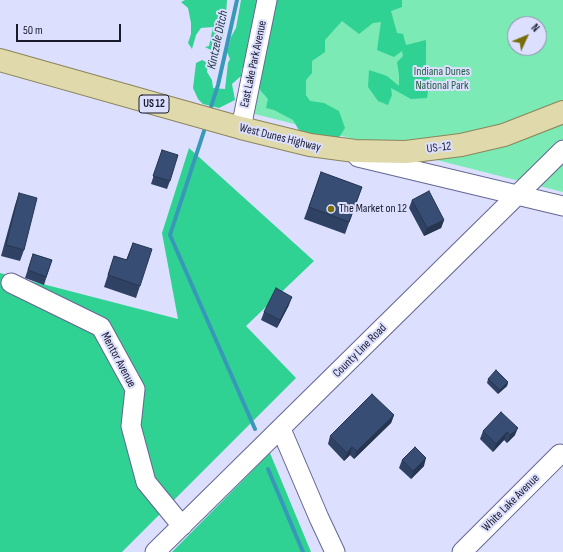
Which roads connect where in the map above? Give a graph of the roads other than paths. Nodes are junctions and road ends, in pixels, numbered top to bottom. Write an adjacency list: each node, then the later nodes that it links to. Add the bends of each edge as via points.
1 (267, 0): 4 (street, East Lake Park Avenue)
2 (0, 60): 4 (main road, West Dunes Highway / US 12)
3 (563, 112): 5 (main road, US-12 / US 12, via 504,135 438,148 406,152 369,152)
4 (241, 128): 5 (main road, West Dunes Highway / US 12)
5 (310, 145): 7 (street, West Dunes Highway)
6 (563, 150): 7 (street, County Line Road)
7 (518, 196): 8 (street, West Dunes Highway); 10 (street, County Line Road)
8 (563, 206)
9 (11, 283): 12 (street, Mentor Avenue, via 101,327 135,389 131,426 146,482)
10 (281, 429): 12 (street, County Line Road); 14 (street)
11 (560, 454): 15 (street, White Lake Avenue)
12 (182, 526): 13 (street, County Line Road)
13 (155, 552)
14 (335, 552)
15 (462, 552)

